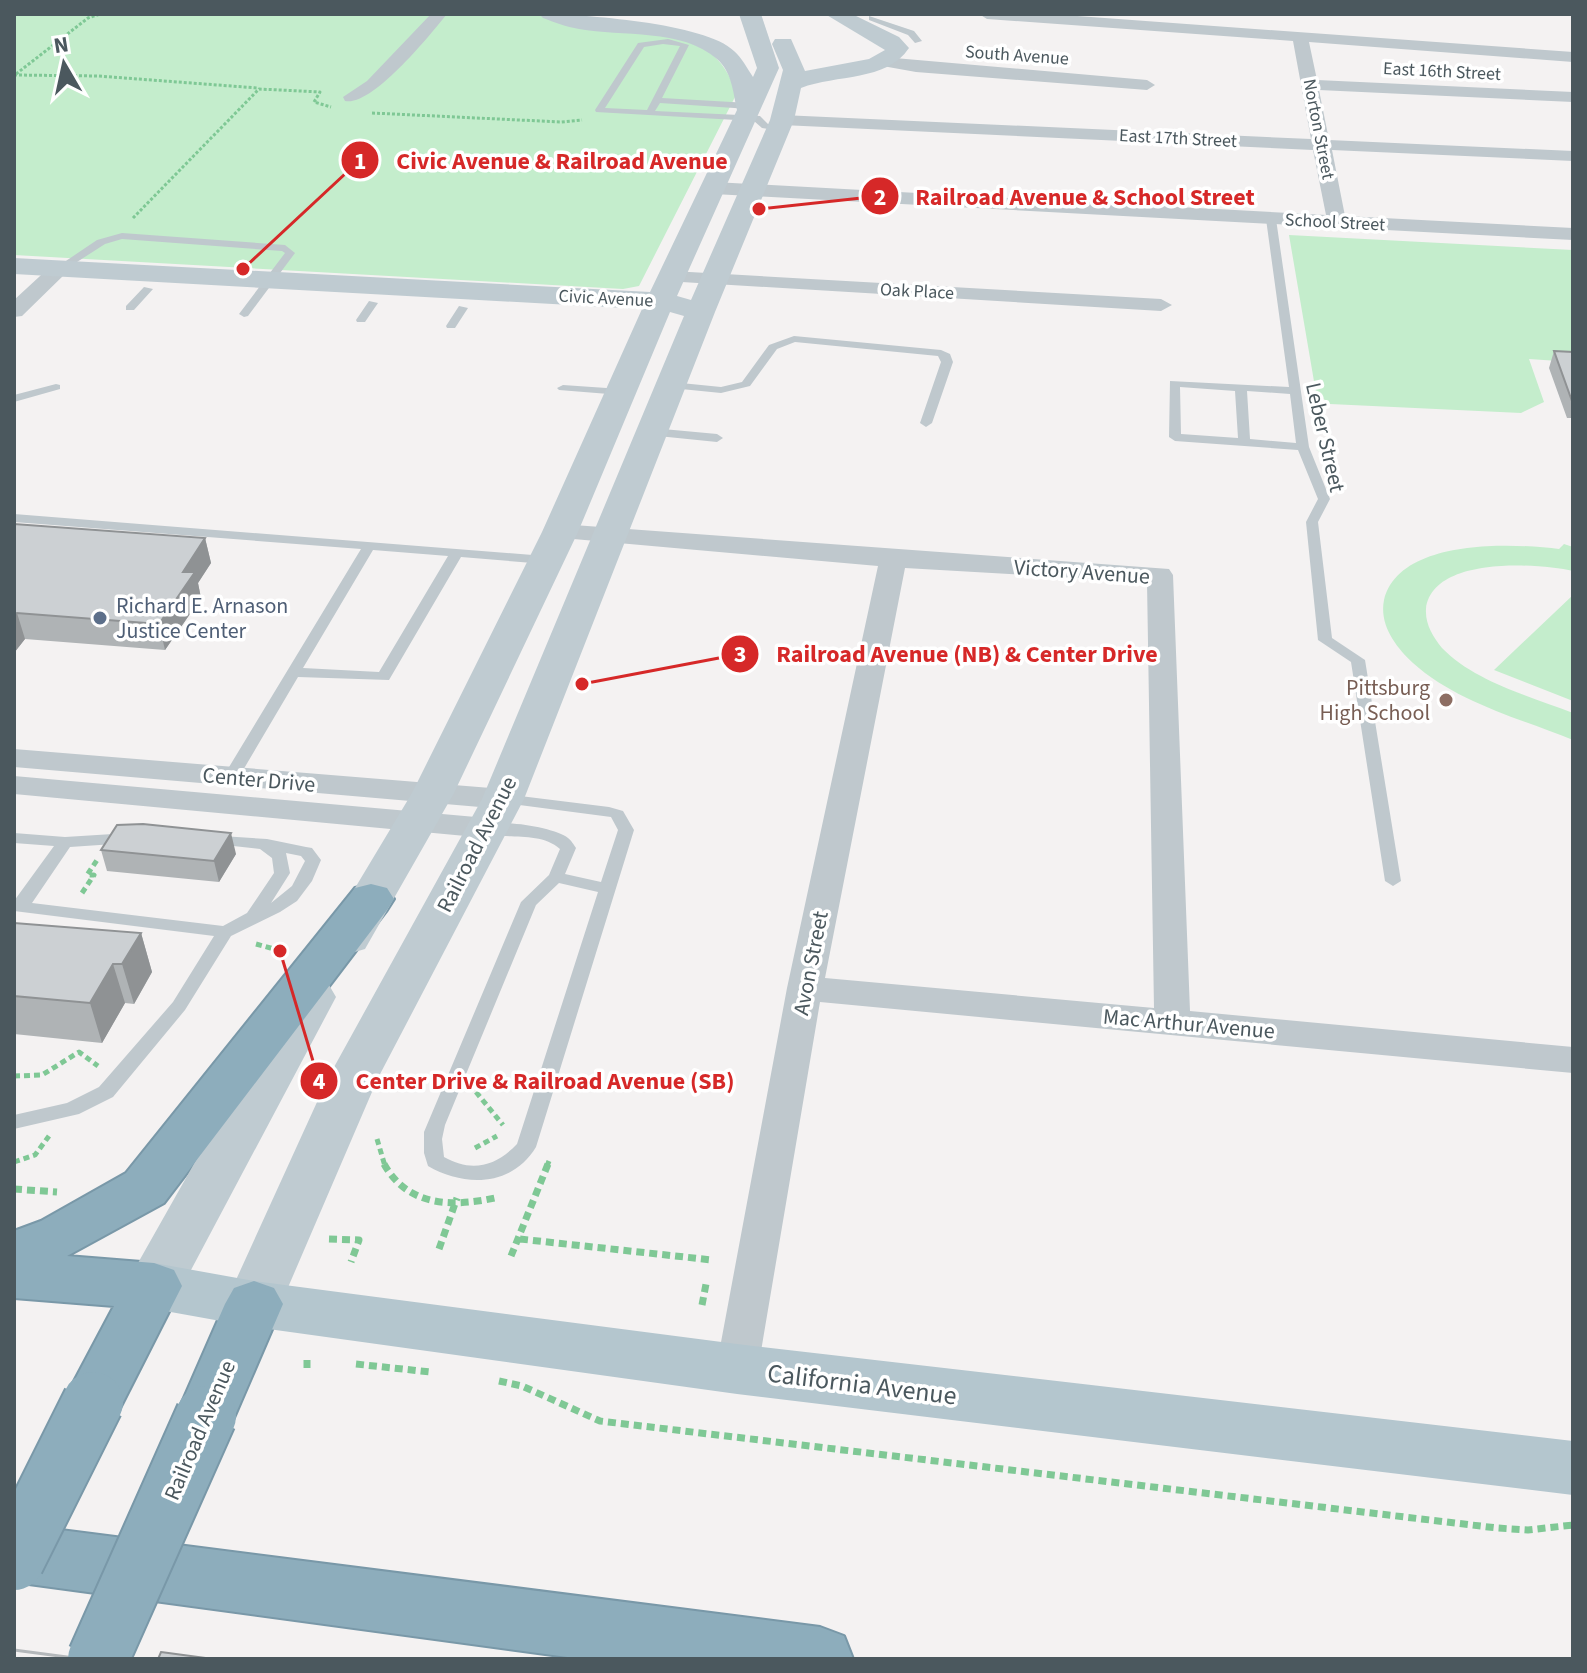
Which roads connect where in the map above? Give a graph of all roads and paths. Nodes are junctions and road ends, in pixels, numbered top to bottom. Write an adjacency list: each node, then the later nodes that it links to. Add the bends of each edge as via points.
1 (100, 14): 16 (path)
2 (439, 14): 21 (street, via 373,85)
3 (550, 14): 25 (main road, via 579,23 702,39 726,54 743,77)
4 (598, 14): 5 (main road)
5 (681, 14)
6 (750, 14): 25 (main road, via 768,68)
7 (772, 14): 13 (main road, Railroad Avenue)
8 (987, 14): 11 (street)
9 (872, 16): 10 (lane); 12 (lane)
10 (843, 18): 15 (main road, via 898,48)
11 (1300, 37): 14 (street); 19 (street, Norton Street)
12 (918, 41)
13 (788, 55): 15 (main road, via 831,64); 17 (main road, Railroad Avenue)
14 (1573, 57)
15 (883, 62): 17 (main road); 18 (street, South Avenue)
16 (15, 75): 20 (path)
17 (792, 84): 28 (main road, Railroad Avenue)
18 (1147, 85)
19 (1310, 85): 22 (street, East 16th Street); 29 (street, Norton Street)
20 (259, 89): 24 (path, via 320,92 314,102); 36 (path)
21 (351, 97)
22 (1573, 97)
23 (657, 100): 25 (lane); 27 (lane); 27 (lane, East 17th Street, via 685,45 641,45 599,110)
24 (337, 109)
25 (749, 112): 27 (lane, East 17th Street); 28 (lane, East 17th Street, via 765,126); 31 (main road)
26 (366, 113): 27 (path, via 561,122)
27 (650, 113)
28 (780, 124): 29 (street, East 17th Street); 32 (main road, Railroad Avenue)
29 (1323, 145): 30 (street, East 17th Street); 34 (street, Norton Street)
30 (1573, 156)
31 (714, 188): 32 (street, School Street); 42 (main road)
32 (753, 190): 33 (street, School Street); 39 (main road, Railroad Avenue)
33 (1271, 219): 34 (street, School Street); 50 (lane, Leber Street)
34 (1337, 222): 35 (street, School Street)
35 (1573, 234)
36 (113, 239): 38 (lane); 41 (lane, via 285,248 290,253)
37 (14, 266): 38 (main road, Civic Avenue)
38 (52, 276): 40 (main road, Civic Avenue); 41 (main road, Civic Avenue); 41 (main road, Civic Avenue, via 139,299); 44 (street)
39 (716, 280): 42 (street, Oak Place); 43 (street, Oak Place); 45 (main road, Railroad Avenue)
40 (14, 281)
41 (258, 297): 42 (main road, Civic Avenue); 42 (main road, Civic Avenue, via 457,317)
42 (662, 299): 45 (main road, Civic Avenue); 51 (main road)
43 (1161, 305)
44 (14, 311)
45 (700, 312): 46 (main road, Railroad Avenue)
46 (671, 385): 53 (lane, via 721,390 746,384 773,347 794,339 941,353 947,362); 54 (main road, Railroad Avenue)
47 (56, 387): 52 (lane)
48 (563, 388): 51 (lane)
49 (1241, 388): 50 (lane); 56 (lane); 56 (lane, via 1174,383 1175,437)
50 (1294, 391): 57 (lane, Leber Street)
51 (621, 392): 61 (main road)
52 (14, 399)
53 (926, 423)
54 (652, 432): 55 (lane); 59 (main road, Railroad Avenue)
55 (717, 438)
56 (1244, 442): 57 (lane)
57 (1303, 447): 76 (lane, Leber Street, via 1324,499 1312,522 1325,640 1358,660)
58 (14, 518): 60 (lane)
59 (611, 537): 61 (street, Victory Avenue); 63 (street, Victory Avenue); 69 (main road, Railroad Avenue)
60 (370, 545): 62 (lane); 64 (lane)
61 (553, 546): 62 (lane); 68 (main road)
62 (457, 552): 64 (lane, via 384,677)
63 (893, 559): 84 (street, Avon Street); 85 (street, Victory Avenue, via 1160,575)
64 (292, 672): 66 (lane)
65 (14, 758): 66 (street, Center Drive)
66 (231, 777): 68 (street, Center Drive)
67 (14, 785): 68 (street, Center Drive)
68 (425, 807): 69 (street, Center Drive); 78 (main road)
69 (495, 813): 75 (lane, via 566,843); 77 (lane, via 617,814 626,830); 106 (main road, Railroad Avenue, via 353,1078)
70 (141, 837): 73 (lane)
71 (14, 838): 73 (lane)
72 (201, 838): 74 (lane)
73 (65, 842): 79 (lane)
74 (264, 844): 80 (lane, via 280,856 282,873); 80 (lane, via 306,852 313,860 294,897)
75 (556, 877): 77 (lane); 88 (lane, via 529,902)
76 (1393, 881)
77 (609, 889): 88 (lane, via 526,1147 495,1171 450,1171 435,1161 435,1123)
78 (371, 899): 100 (highway, via 145,1188 71,1231); 105 (main road, via 277,1057)
79 (17, 907): 81 (lane)
80 (253, 917): 81 (lane)
81 (225, 932): 90 (lane, via 179,1006 106,1092 72,1109)
82 (248, 949): 83 (path, via 253,943)
83 (285, 952)
84 (805, 988): 85 (street, Mac Arthur Avenue); 111 (street, Avon Street)
85 (1172, 1021): 87 (street, Mac Arthur Avenue)
86 (108, 1059): 89 (path, via 98,1066 79,1052 42,1075)
87 (1573, 1060)
88 (460, 1071): 91 (path)
89 (14, 1076)
90 (14, 1122)
91 (503, 1125)
92 (51, 1131): 93 (path, via 37,1155)
93 (14, 1162)
94 (14, 1189): 95 (path)
95 (63, 1194)
96 (457, 1198): 99 (path)
97 (329, 1239): 102 (path, via 359,1240)
98 (520, 1239): 101 (path)
99 (439, 1249)
100 (14, 1254)
101 (712, 1260)
102 (351, 1262)
103 (14, 1275): 105 (highway)
104 (706, 1284): 107 (path)
105 (154, 1286): 106 (main road, California Avenue); 117 (highway, bridge)
106 (254, 1304): 111 (main road, California Avenue); 118 (highway, Railroad Avenue, bridge)
107 (702, 1305)
108 (307, 1360): 110 (path)
109 (356, 1364): 112 (path)
110 (307, 1369)
111 (737, 1369): 114 (main road, California Avenue)
112 (443, 1373)
113 (486, 1378): 115 (path, via 522,1386 600,1421 1497,1528)
114 (1573, 1468)
115 (1573, 1525)
116 (14, 1553): 119 (highway)
117 (14, 1560)
118 (98, 1659)
119 (820, 1659)

